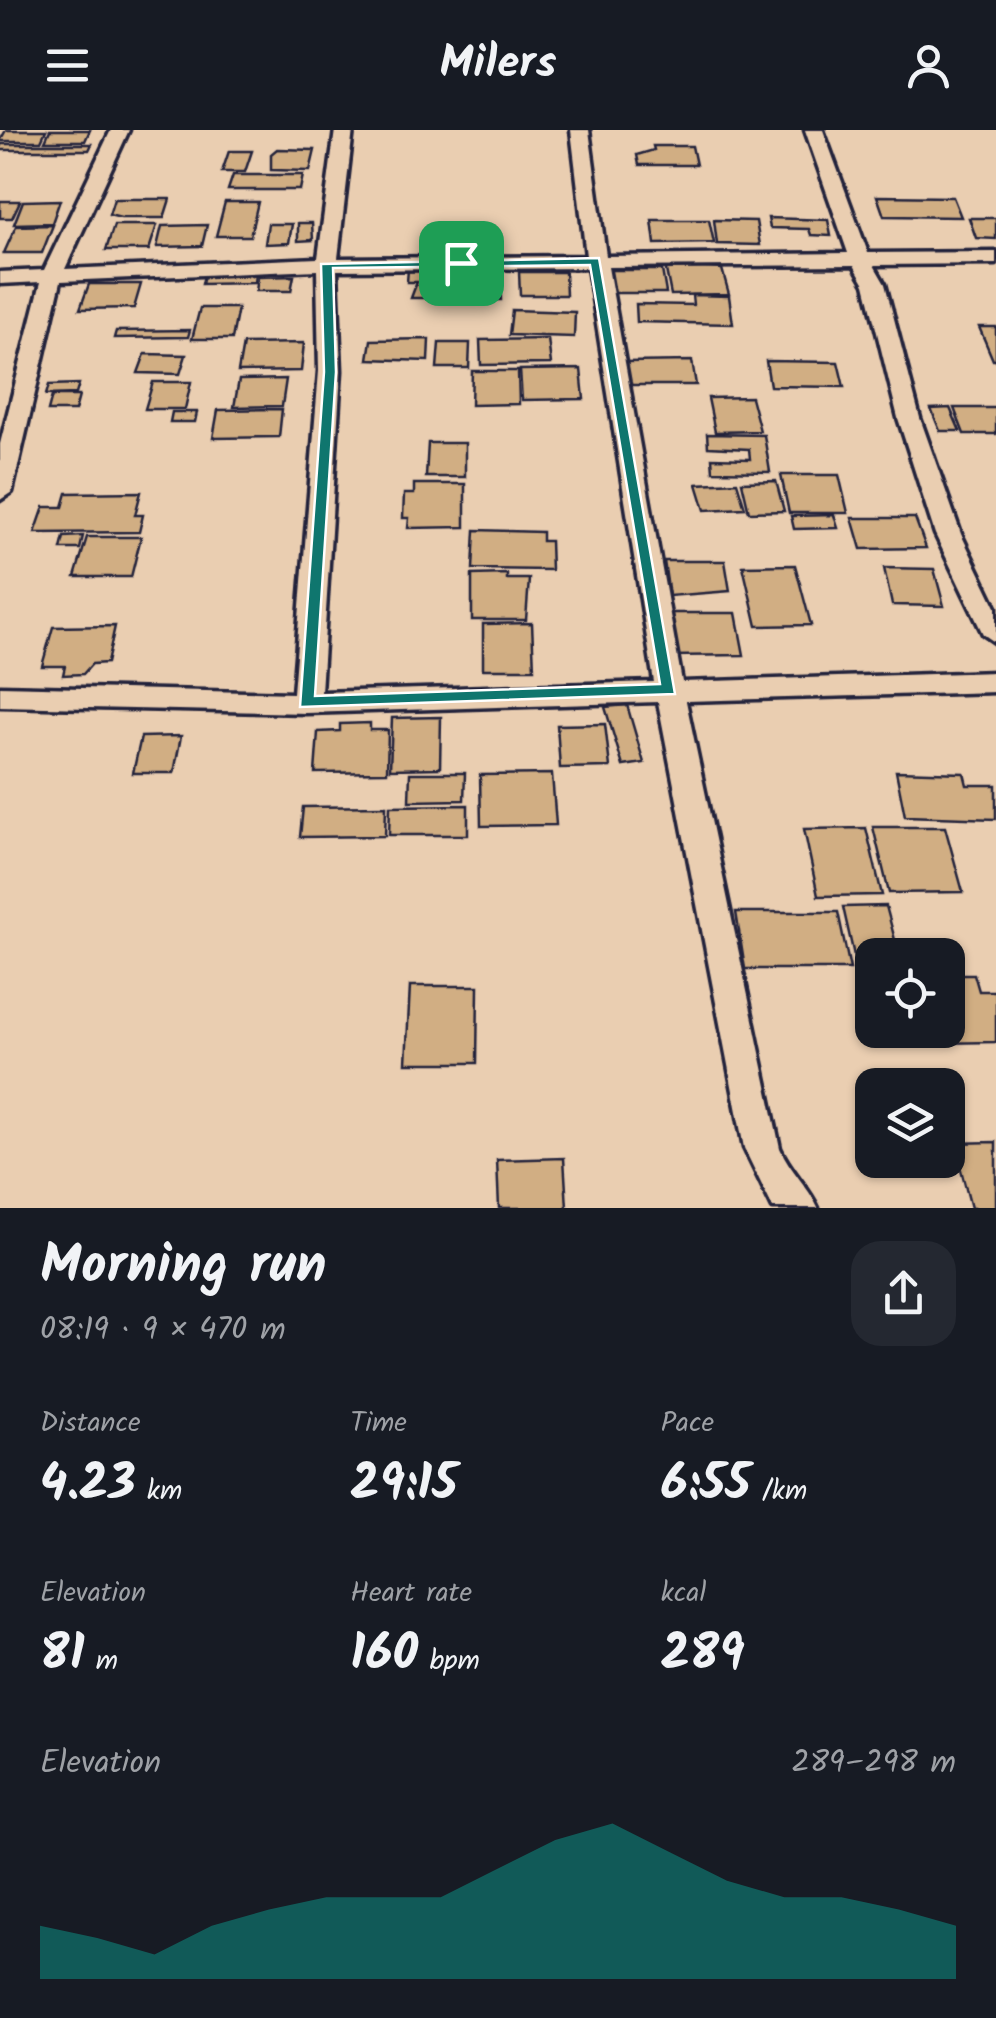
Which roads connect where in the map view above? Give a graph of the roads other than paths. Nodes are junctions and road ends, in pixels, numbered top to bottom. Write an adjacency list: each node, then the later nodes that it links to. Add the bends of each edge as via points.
1 (120, 130): 9 (street)
2 (344, 130): 8 (street)
3 (580, 130): 7 (street)
4 (814, 130): 5 (street)
5 (860, 258): 6 (street); 7 (street); 12 (street, via 875,284 948,534)
6 (996, 258)
7 (595, 261): 8 (street); 14 (street)
8 (327, 264): 9 (street); 16 (street, via 330,372)
9 (53, 272): 10 (street); 11 (street)
10 (0, 278)
11 (0, 492)
12 (996, 634)
13 (996, 682): 14 (street)
14 (669, 690): 16 (street); 17 (street, via 762,1148 778,1188)
15 (0, 696): 16 (street)
16 (306, 702)
17 (799, 1208)

